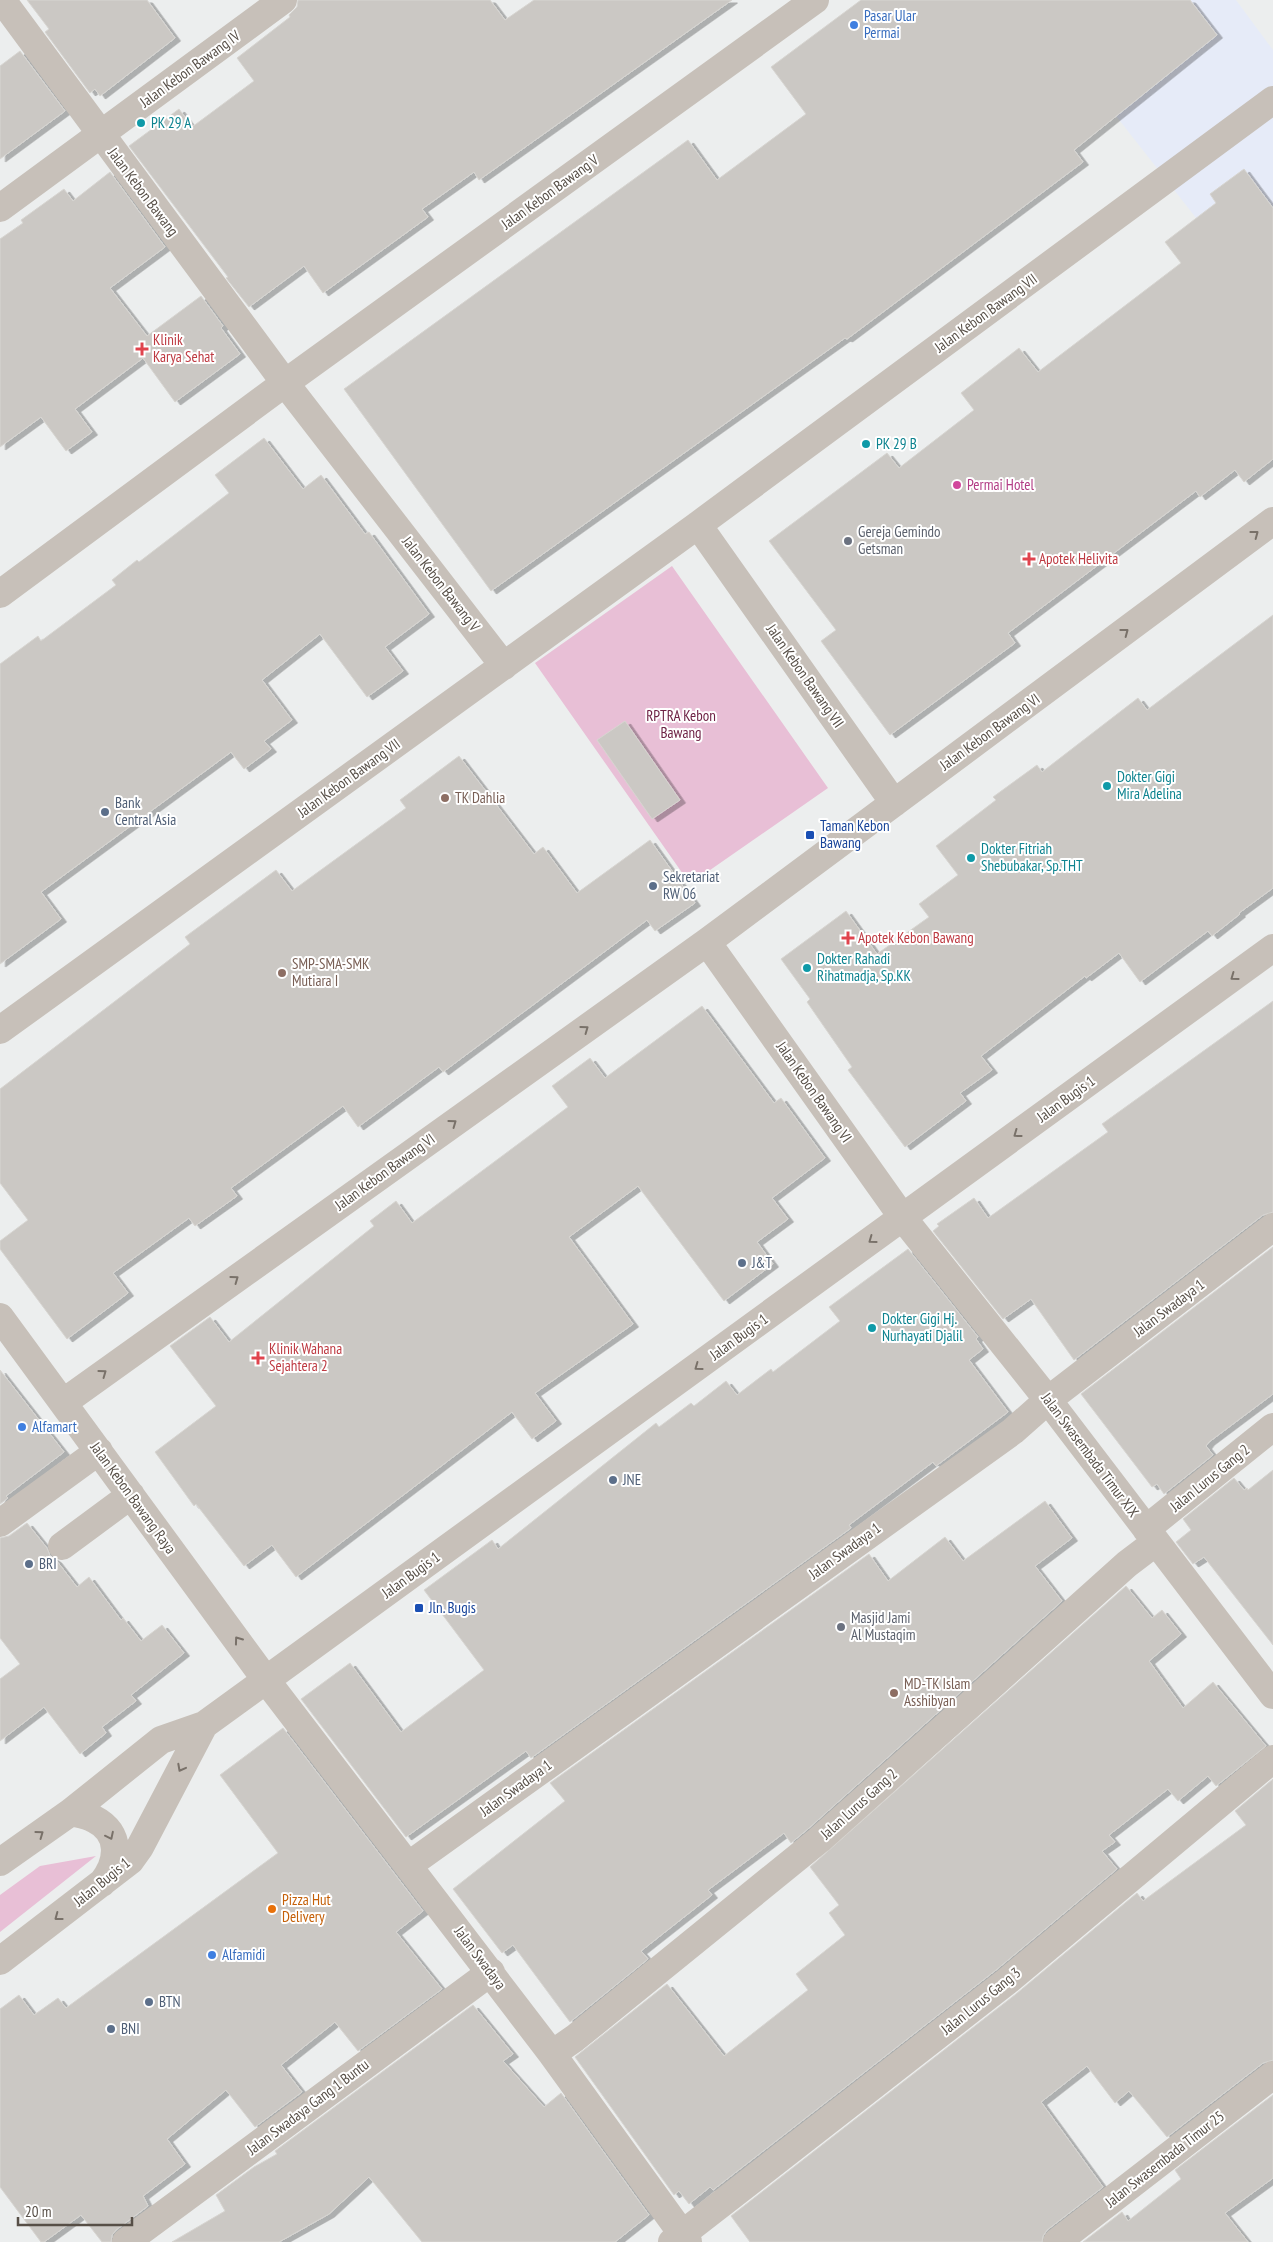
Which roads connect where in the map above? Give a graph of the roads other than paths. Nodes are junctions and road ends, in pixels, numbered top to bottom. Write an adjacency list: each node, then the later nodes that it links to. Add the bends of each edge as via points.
1 (2, 0): 5 (street, Jalan Kebon Bawang)
2 (284, 0): 5 (street, Jalan Kebon Bawang IV)
3 (816, 0): 7 (street, Jalan Kebon Bawang V)
4 (1273, 100): 9 (street, Jalan Kebon Bawang VII)
5 (100, 136): 6 (street, Jalan Kebon Bawang IV); 7 (street, Jalan Kebon Bawang)
6 (0, 208)
7 (285, 383): 10 (street, Jalan Kebon Bawang V); 11 (street, Jalan Kebon Bawang V)
8 (1273, 521): 12 (street, Jalan Kebon Bawang VI, one-way to 8)
9 (698, 525): 11 (street, Jalan Kebon Bawang VII); 12 (street, Jalan Kebon Bawang VII)
10 (0, 594)
11 (504, 666): 15 (street, Jalan Kebon Bawang VII)
12 (894, 803): 13 (street, Jalan Kebon Bawang VI)
13 (707, 942): 16 (street, Jalan Kebon Bawang VI); 20 (street, Jalan Kebon Bawang VI, one-way to 13)
14 (1273, 948): 16 (street, Jalan Bugis 1, one-way to 16)
15 (0, 1030)
16 (903, 1218): 19 (street, Jalan Swasembada Timur XIX); 27 (street, Jalan Bugis 1, one-way to 27)
17 (1273, 1227): 19 (street, Jalan Swadaya 1)
18 (0, 1317): 20 (street, Jalan Kebon Bawang Raya)
19 (1048, 1400): 25 (street, Jalan Swasembada Timur XIX); 33 (street, Jalan Swadaya 1, via 1013,1431)
20 (64, 1402): 22 (street, Jalan Kebon Bawang Raya)
21 (1273, 1428): 25 (street, Jalan Lurus Gang 2)
22 (99, 1451): 23 (street, Jalan Kebon Bawang Raya); 24 (street)
23 (131, 1495): 26 (street); 27 (street, Jalan Kebon Bawang Raya, one-way to 23)
24 (0, 1523)
25 (1151, 1535): 28 (street, Jalan Swasembada Timur XIX); 37 (street, Jalan Lurus Gang 2, via 1127,1564 819,1840)
26 (62, 1546)
27 (266, 1680): 29 (street, Jalan Bugis 1); 33 (street, Jalan Swadaya)
28 (1273, 1695)
29 (204, 1725): 31 (street, Jalan Bugis 1, via 161,1740); 34 (street, Jalan Bugis 1, one-way to 34, via 140,1847 130,1862)
30 (1273, 1759): 39 (street, Jalan Lurus Gang 3, via 1006,1982)
31 (71, 1812): 32 (street, Jalan Bugis 1, one-way to 31); 34 (street, one-way to 34, via 93,1818 114,1840 112,1871)
32 (0, 1862)
33 (409, 1865): 36 (street, Jalan Swadaya)
34 (102, 1884): 35 (street, Jalan Bugis 1, one-way to 35)
35 (0, 1961)
36 (491, 1972): 37 (street, Jalan Swadaya); 40 (street, Jalan Swadaya Gang 1 Buntu)
37 (552, 2054): 39 (street, Jalan Swadaya)
38 (1273, 2075): 41 (street, Jalan Swasembada Timur 25)
39 (681, 2239)
40 (126, 2242)
41 (1058, 2242)

